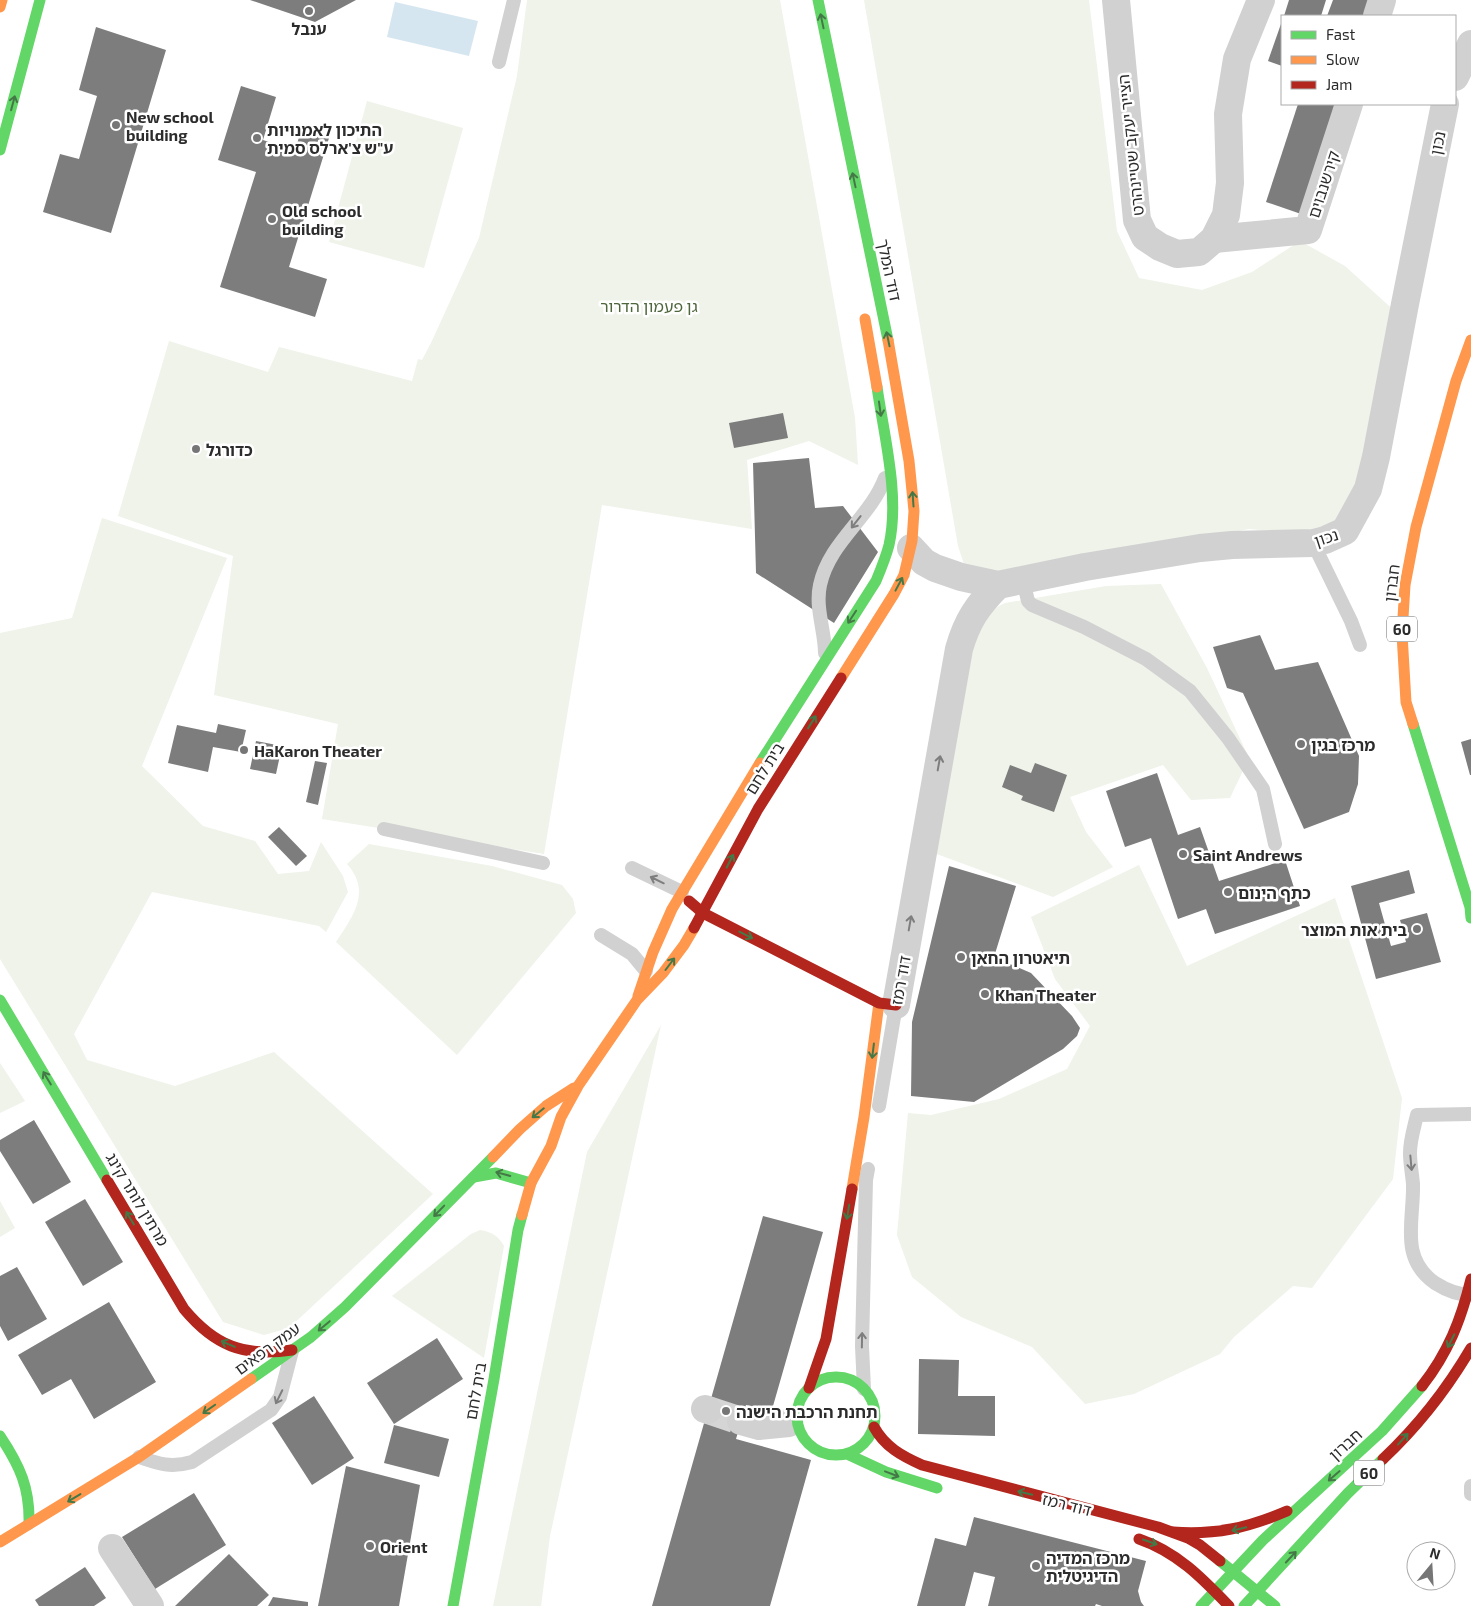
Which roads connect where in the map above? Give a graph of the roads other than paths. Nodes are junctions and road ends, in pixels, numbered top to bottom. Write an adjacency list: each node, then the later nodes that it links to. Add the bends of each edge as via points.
1 (2, 0): 8 (main road)
2 (40, 0): 15 (main road, one-way to 2)
3 (514, 0): 11 (lane)
4 (818, 0): 21 (main road, דוד המלך, one-way to 4, via 913,527 913,496 902,413)
5 (1116, 0): 16 (street, הצייר יעקב שטיינהרט, via 1137,220 1146,237 1160,248 1177,254 1198,252)
6 (1261, 0): 16 (street, via 1237,59 1228,114 1230,183 1226,215)
7 (1382, 0): 9 (street)
8 (0, 7)
9 (1377, 15)
10 (1471, 44): 12 (street)
11 (499, 62)
12 (1456, 75)
13 (1349, 105): 16 (street, קירשנבוים, via 1308,230)
14 (1445, 105): 20 (street, נכון, via 1368,489 1345,531)
15 (0, 150)
16 (1214, 239)
17 (862, 305): 19 (main road, one-way to 19)
18 (1471, 340): 31 (main road, חברון / 60, via 1456,381 1416,526 1405,585 1402,634 1406,702)
19 (888, 465): 21 (main road); 24 (lane, one-way to 24, via 876,496 832,553 820,585 818,605)
20 (1313, 543): 22 (street, נכון, via 1200,548); 23 (lane)
21 (900, 545): 22 (street, נכון, via 935,568 961,577); 24 (main road, בית לחם, one-way to 24, via 886,560); 30 (main road, בית לחם, one-way to 21, via 758,809 894,594 904,575)
22 (1010, 582): 26 (lane, via 1032,605 1146,659 1190,691 1264,789); 36 (street, דוד רמז, one-way to 22, via 959,649 975,610)
23 (1360, 645)
24 (826, 658): 29 (main road, בית לחם)
25 (384, 829): 27 (lane)
26 (1275, 844)
27 (543, 863)
28 (632, 868): 29 (lane, one-way to 28)
29 (682, 892): 30 (main road, via 690,903); 33 (main road, בית לחם, via 663,926)
30 (705, 909): 35 (main road, בית לחם, one-way to 30, via 672,961); 36 (lane, via 874,989)
31 (1471, 918)
32 (601, 935): 33 (lane, via 632,954)
33 (646, 971): 35 (main road, בית לחם)
34 (0, 1000): 44 (main road, מרתין לותר קינג, one-way to 34, via 263,1353 224,1343 203,1330 184,1309)
35 (637, 1000): 37 (main road, בית לחם)
36 (887, 1004): 45 (main road, דוד רמז, one-way to 45, via 827,1330); 46 (lane, דוד רמז, one-way to 36, via 866,1180)
37 (578, 1086): 39 (main road, עמק רפאים, one-way to 39, via 531,1119); 40 (main road, בית לחם, via 560,1117 540,1142)
38 (1471, 1114): 42 (lane, one-way to 42, via 1418,1116 1410,1147 1412,1253 1430,1279)
39 (474, 1177): 40 (main road, one-way to 39, via 493,1172); 44 (main road, עמק רפאים, one-way to 44, via 345,1307 312,1337)
40 (532, 1183): 66 (main road, בית לחם, via 518,1230)
41 (1471, 1279): 42 (main road, חברון / 60)
42 (1470, 1296): 56 (main road, חברון / 60, one-way to 56, via 1451,1342 1407,1406 1366,1448)
43 (1471, 1348): 64 (main road, 60, one-way to 43, via 1421,1419 1446,1388)
44 (292, 1350): 52 (main road, עמק רפאים, one-way to 52); 52 (lane, one-way to 52, via 280,1398 271,1410 192,1462 172,1466)
45 (809, 1388): 46 (main road, via 836,1377); 51 (main road, via 798,1410 801,1434 819,1452)
46 (864, 1389): 49 (main road, via 874,1404)
47 (741, 1421): 48 (street, via 759,1426)
48 (789, 1423)
49 (874, 1427): 51 (main road, via 865,1443); 58 (main road, דוד רמז, one-way to 49, via 922,1465 889,1448)
50 (0, 1436): 57 (main road, via 24,1476 29,1495)
51 (848, 1454): 54 (main road, one-way to 54, via 906,1479)
52 (139, 1457): 57 (main road, עמק רפאים, one-way to 57)
53 (1471, 1486): 55 (lane)
54 (949, 1491)
55 (1471, 1494)
56 (1300, 1505): 58 (main road, one-way to 58, via 1229,1532); 62 (main road, חברון / 60)
57 (29, 1524): 60 (main road, עמק רפאים)
58 (1173, 1532): 62 (main road, דוד רמז, via 1200,1545)
59 (1132, 1537): 63 (main road, one-way to 63, via 1167,1549 1184,1560)
60 (0, 1542)
61 (112, 1548): 65 (street)
62 (1233, 1572): 63 (main road, חברון / 60); 64 (main road, דוד רמז)
63 (1215, 1590): 67 (main road, חברון / 60); 68 (main road)
64 (1258, 1592): 69 (main road, 60); 70 (main road, דוד רמז)
65 (150, 1606)
66 (453, 1606)
67 (1201, 1606)
68 (1229, 1606)
69 (1244, 1606)
70 (1275, 1606)

